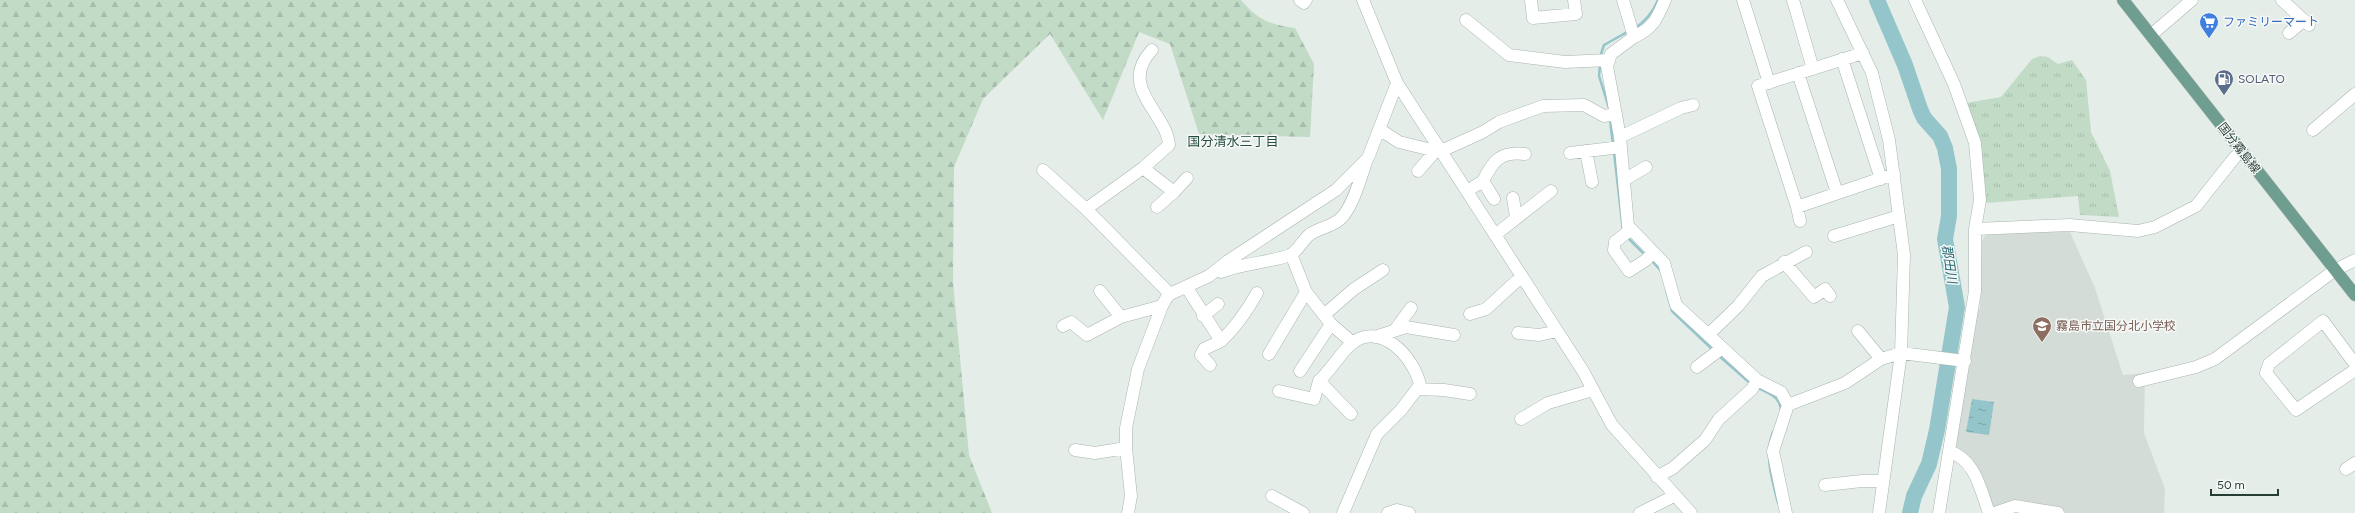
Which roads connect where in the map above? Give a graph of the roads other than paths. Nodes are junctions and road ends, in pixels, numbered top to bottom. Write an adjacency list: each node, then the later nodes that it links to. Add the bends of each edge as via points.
1 (1300, 0): 2 (street, via 1304,3)
2 (1306, 0)
3 (1363, 0): 25 (street)
4 (1531, 0): 5 (street, via 1534,18 1576,14)
5 (1574, 0)
6 (1623, 0): 16 (street)
7 (1665, 0): 16 (street, via 1648,30)
8 (1743, 0): 26 (street)
9 (1793, 0): 23 (street)
10 (1837, 0): 20 (street)
11 (1915, 0): 61 (street, via 1954,84 1975,143 1980,200)
12 (2124, 0): 18 (main road, 国分霧島線)
13 (2192, 0): 18 (street)
14 (2282, 0): 17 (street, via 2306,22)
15 (1466, 20): 22 (street, via 1509,54 1565,62)
16 (1632, 32): 22 (street)
17 (2289, 33)
18 (2151, 34): 35 (main road, 国分霧島線)
19 (1152, 50): 40 (street, via 1146,56 1140,73 1144,97 1169,136 1169,144)
20 (1863, 53): 21 (street); 43 (street, via 1872,73 1889,140)
21 (1842, 59): 23 (street); 45 (street)
22 (1603, 61): 29 (street, via 1607,66)
23 (1813, 68): 24 (street)
24 (1798, 73): 26 (street); 52 (street)
25 (1397, 83): 30 (street); 33 (street)
26 (1769, 83): 56 (street, via 1758,86)
27 (2355, 94): 31 (street)
28 (1693, 105): 32 (street, via 1681,108)
29 (1611, 114): 32 (street); 33 (street, via 1584,105 1543,106 1499,122 1483,132)
30 (1379, 129): 33 (street, via 1399,142); 38 (street)
31 (2313, 130)
32 (1617, 145): 34 (street); 46 (street)
33 (1439, 150): 42 (street); 49 (street)
34 (1586, 151): 36 (street); 48 (street)
35 (2241, 152): 61 (street, via 2196,206 2155,227 2138,231 2070,225); 71 (main road, 国分霧島線)
36 (1570, 153)
37 (1524, 154): 47 (street, via 1502,156 1491,164)
38 (1368, 158): 66 (street, via 1348,208 1340,219 1319,228); 72 (street, via 1336,190)
39 (1646, 167): 46 (street)
40 (1143, 168): 51 (street); 57 (street)
41 (1043, 170): 57 (street)
42 (1418, 172)
43 (1894, 174): 45 (street); 58 (street)
44 (1187, 178): 51 (street)
45 (1881, 179): 52 (street)
46 (1624, 180): 62 (street)
47 (1483, 181): 49 (street); 54 (street)
48 (1592, 182)
49 (1467, 191): 63 (street)
50 (1550, 191): 59 (street)
51 (1174, 192): 55 (street)
52 (1837, 193): 56 (street)
53 (1513, 198): 59 (street)
54 (1494, 199)
55 (1157, 207)
56 (1797, 207): 60 (street)
57 (1086, 209): 78 (street)
58 (1900, 216): 64 (street); 99 (street, via 1904,255)
59 (1516, 217): 63 (street)
60 (1800, 221)
61 (1975, 229): 102 (street, via 1975,291)
62 (1627, 233): 67 (street); 67 (street, via 1615,242 1614,250 1629,271)
63 (1495, 235): 73 (street)
64 (1834, 236)
65 (1806, 252): 69 (street)
66 (1291, 254): 72 (street, via 1235,266); 76 (street)
67 (1650, 255): 93 (street, via 1664,264 1676,305)
68 (2355, 260): 71 (street)
69 (1784, 262): 80 (street, via 1811,300 1825,290); 93 (street, via 1762,276 1738,306)
70 (1383, 270): 87 (street, via 1354,289)
71 (2335, 270): 79 (main road, 国分霧島線); 109 (street, via 2215,359 2196,367)
72 (1209, 276): 74 (street)
73 (1522, 276): 84 (street, via 1486,314); 90 (street)
74 (1187, 288): 78 (street); 85 (street)
75 (1100, 291): 86 (street)
76 (1306, 292): 87 (street); 100 (street)
77 (1256, 293): 96 (street, via 1242,318)
78 (1170, 294): 82 (street)
79 (2355, 295)
80 (1830, 296)
81 (1218, 304): 85 (street)
82 (1162, 306): 86 (street); 118 (street, via 1138,369 1126,428)
83 (1411, 308): 89 (street)
84 (1470, 314)
85 (1204, 316): 96 (street)
86 (1121, 317): 88 (street, via 1087,335 1071,322)
87 (1327, 319): 97 (street); 107 (street)
88 (1063, 326)
89 (1395, 330): 94 (street, via 1406,327); 95 (street)
90 (1556, 331): 92 (street, via 1539,335); 112 (street)
91 (1858, 331): 101 (street)
92 (1518, 333)
93 (1708, 335): 98 (street)
94 (1454, 336)
95 (1375, 338): 97 (street, via 1369,337); 111 (street, via 1389,341 1403,352 1417,371 1420,385)
96 (1221, 341): 104 (street, via 1204,349 1201,355)
97 (1353, 343): 108 (street)
98 (1718, 351): 105 (street); 110 (street)
99 (1903, 353): 101 (street); 102 (street); 122 (street)
100 (1269, 354)
101 (1882, 359): 115 (street, via 1845,383)
102 (1963, 361): 120 (street)
103 (2355, 364): 106 (street, via 2323,321 2269,364 2266,373 2296,410)
104 (1210, 365)
105 (1697, 367)
106 (2355, 370)
107 (1300, 371)
108 (1319, 381): 113 (street, via 1313,403 1292,390); 116 (street)
109 (2139, 381)
110 (1755, 384): 115 (street, via 1781,392); 121 (street, via 1719,419 1705,440 1673,468)
111 (1417, 389): 114 (street); 126 (street, via 1377,434)
112 (1593, 390): 117 (street, via 1548,403); 121 (street, via 1612,425)
113 (1278, 391)
114 (1470, 394)
115 (1788, 405): 133 (street, via 1773,451)
116 (1351, 414)
117 (1521, 419)
118 (1126, 448): 119 (street, via 1095,453); 127 (street, via 1131,496)
119 (1075, 450)
120 (1949, 451): 135 (street); 136 (street, via 1961,456 1972,466)
121 (1657, 477): 125 (street)
122 (1883, 481): 123 (street); 134 (street)
123 (1825, 485)
124 (1272, 496): 128 (street)
125 (1674, 496): 131 (street); 132 (street)
126 (1348, 510)
127 (1128, 513)
128 (1303, 513)
129 (1388, 513): 130 (street, via 1397,510)
130 (1409, 513)
131 (1640, 513)
132 (1691, 513)
133 (1786, 513)
134 (1879, 513)
135 (1939, 513)
136 (1989, 513)
137 (1995, 513): 138 (street, via 2015,506)
138 (2058, 513)

